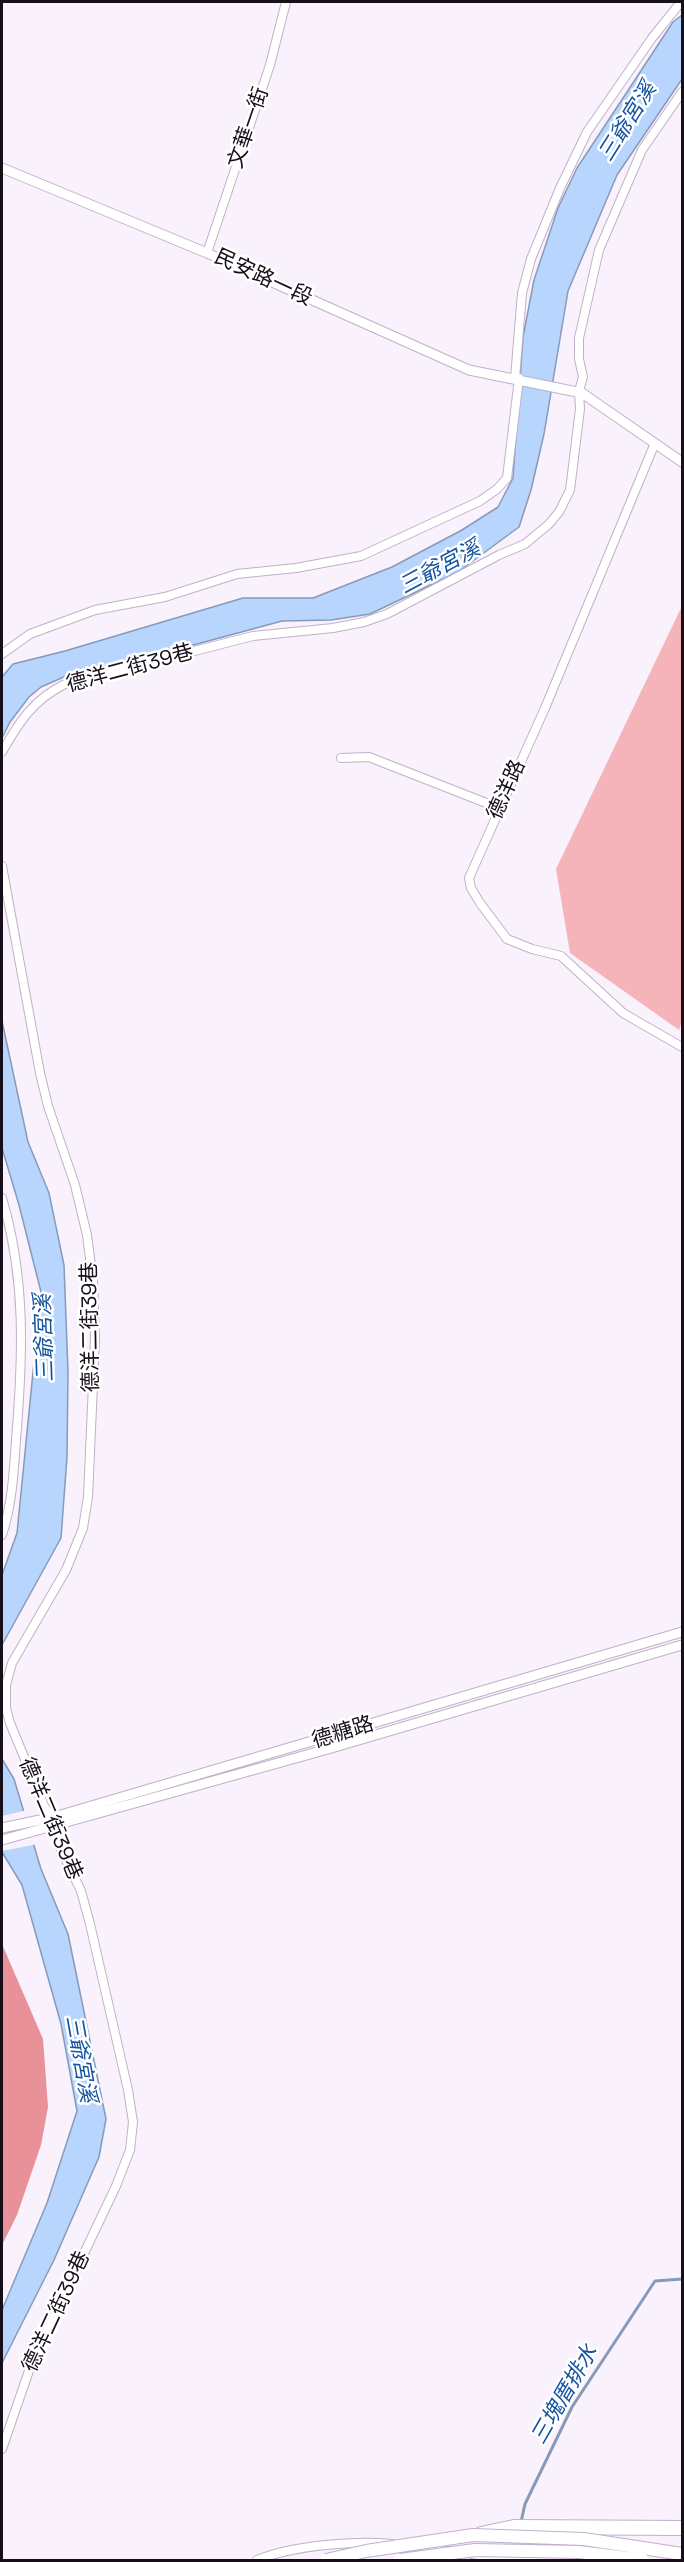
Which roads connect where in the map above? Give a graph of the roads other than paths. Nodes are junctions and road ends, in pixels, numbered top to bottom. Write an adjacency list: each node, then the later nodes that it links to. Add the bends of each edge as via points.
1 (286, 2): 5 (street, 文華一街, via 270,65)
2 (681, 2): 6 (street, via 587,132 560,188 531,259 522,293)
3 (682, 92): 7 (street, 德洋二街39巷, via 642,150 599,250 579,338 583,377)
4 (2, 168): 5 (street, 民安路一段)
5 (207, 253): 6 (street, 民安路一段, via 469,370)
6 (520, 379): 7 (street, 民安路一段); 10 (street, via 507,478 480,501 361,556 237,574 165,597 98,609 30,634)
7 (577, 391): 8 (street); 11 (street, 德洋二街39巷, via 580,409 570,490 559,512 530,540 387,614 364,622 253,636 65,684 40,698 22,718)
8 (656, 443): 9 (street); 13 (street, 德洋路)
9 (682, 462)
10 (2, 654)
11 (2, 752)
12 (341, 758): 13 (street, via 369,757)
13 (500, 808): 15 (street, 德洋路, via 469,878 480,903 507,939 561,956 623,1013)
14 (2, 866): 20 (street, 德洋二街39巷, via 38,1063 75,1185 93,1281 94,1370 83,1528 66,1570 12,1663 6,1685 6,1708 15,1738)
15 (682, 1047)
16 (2, 1198): 17 (street, via 15,1248 22,1302 15,1455)
17 (2, 1535)
18 (682, 1632): 20 (street, 德糖路)
19 (682, 1644): 20 (street, 德糖路, via 328,1749)
20 (51, 1822): 21 (street, 德糖路); 22 (street, 德糖路); 23 (street, 德洋二街39巷, via 81,1892 90,1924 133,2122 130,2150 116,2186 31,2365)
21 (2, 1828)
22 (2, 1840)
23 (2, 2449)
24 (682, 2528): 25 (highway, bridge, via 514,2527)
25 (473, 2535): 27 (highway, bridge, via 584,2539); 29 (highway, bridge)
26 (475, 2550): 30 (highway, bridge); 32 (highway, bridge); 33 (highway, bridge, via 579,2552)
27 (682, 2554)
28 (257, 2560): 31 (street, via 275,2553 368,2541)
29 (326, 2560)
30 (400, 2560)
31 (509, 2560)
32 (553, 2560)
33 (643, 2560)

